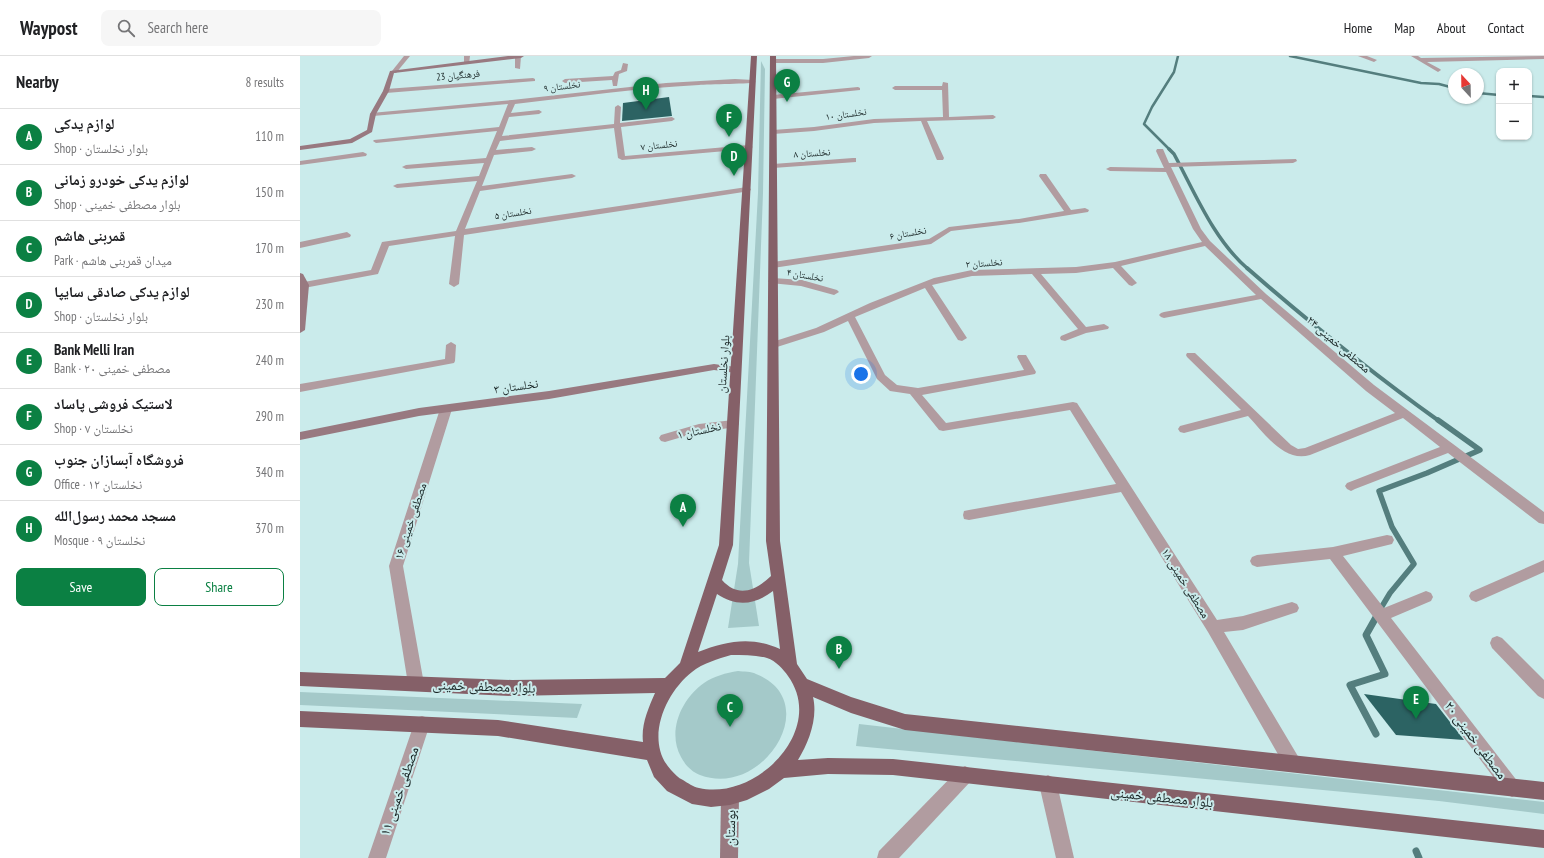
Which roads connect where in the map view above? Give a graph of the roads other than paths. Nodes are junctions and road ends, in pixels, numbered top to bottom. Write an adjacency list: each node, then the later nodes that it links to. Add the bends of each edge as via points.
1 (407, 56): 14 (street)
2 (519, 56): 8 (street); 12 (street)
3 (869, 56): 7 (street, via 823,61)
4 (1361, 56): 9 (street)
5 (1414, 56): 10 (street)
6 (1544, 57): 10 (street)
7 (765, 58): 18 (main road, بلوار نخلستان); 23 (main road)
8 (467, 60): 14 (street)
9 (1374, 60)
10 (1420, 60): 13 (street)
11 (625, 64): 15 (street, via 624,71 617,73)
12 (518, 68)
13 (1438, 70)
14 (394, 72): 22 (street)
15 (615, 78): 17 (street); 21 (street)
16 (532, 80): 22 (street, فرهنگیان 23)
17 (565, 81)
18 (753, 82): 21 (street, نخلستان ۹); 38 (main road, بلوار نخلستان)
19 (895, 88): 30 (street, via 945,85)
20 (858, 89): 23 (street)
21 (615, 90): 24 (street, نخلستان ۹)
22 (386, 91): 27 (street)
23 (773, 97): 35 (main road)
24 (512, 102): 27 (street, نخلستان ۹); 28 (street)
25 (618, 107): 33 (street, نخلستان ۷)
26 (539, 112): 28 (street)
27 (373, 114): 39 (street, via 370,131 352,141)
28 (507, 115): 34 (street)
29 (993, 117): 30 (street, نخلستان ۱۰)
30 (946, 118): 32 (street, نخلستان ۱۰)
31 (672, 119): 33 (street)
32 (923, 119): 35 (street, نخلستان ۱۰, via 874,121); 44 (street)
33 (617, 124): 36 (street); 38 (street, نخلستان ۷, via 622,158)
34 (501, 129): 36 (street); 37 (street)
35 (773, 132): 48 (main road)
36 (497, 139): 43 (street)
37 (376, 141)
38 (749, 147): 57 (main road, بلوار نخلستان)
39 (300, 148)
40 (532, 149): 43 (street)
41 (1160, 151): 50 (street, مصطفی خمینی ۲۴)
42 (363, 154): 47 (street)
43 (490, 156): 49 (street); 54 (street)
44 (940, 158)
45 (853, 160): 48 (street, نخلستان ۸)
46 (1293, 161): 50 (street)
47 (300, 163)
48 (773, 166): 64 (main road)
49 (406, 167)
50 (1168, 167): 51 (street); 62 (street, مصطفی خمینی ۲۴, via 1197,229)
51 (1110, 169)
52 (572, 176): 56 (street)
53 (1043, 176): 59 (street)
54 (482, 178): 55 (street); 56 (street)
55 (397, 186)
56 (477, 189): 60 (street)
57 (747, 189): 60 (street, نخلستان ۵); 86 (main road, بلوار نخلستان)
58 (1085, 210): 59 (street, نخلستان ۶)
59 (1069, 212): 64 (street, نخلستان ۶, via 949,229 931,241)
60 (460, 232): 67 (street, نخلستان ۵, via 385,244 375,272); 70 (street)
61 (347, 235): 63 (street)
62 (1207, 243): 65 (street, نخلستان ۲); 73 (street, مصطفی خمینی ۲۴)
63 (300, 245)
64 (773, 265): 68 (main road)
65 (1115, 265): 66 (street, نخلستان ۲, via 1076,270); 69 (street)
66 (1034, 271): 71 (street, نخلستان ۲, via 972,273); 79 (street)
67 (302, 281): 74 (street)
68 (773, 281): 72 (street, نخلستان ۴, via 802,283); 83 (main road)
69 (1132, 283)
70 (454, 284)
71 (927, 284): 75 (street, نخلستان ۲); 80 (street)
72 (834, 292)
73 (1263, 296): 76 (street); 91 (street, مصطفی خمینی ۲۴)
74 (301, 300): 78 (street)
75 (850, 316): 83 (street, نخلستان ۲, via 820,330); 88 (street, via 881,377 894,388)
76 (1164, 316)
77 (1104, 327): 79 (street)
78 (300, 330)
79 (1084, 330): 81 (street)
80 (962, 338)
81 (1065, 338)
82 (451, 345): 87 (street, via 450,361)
83 (773, 345): 105 (main road, via 774,541)
84 (1191, 355): 90 (street)
85 (1022, 357): 88 (street, via 1031,372)
86 (736, 370): 89 (street, نخلستان ۳, via 714,367 549,395); 92 (main road, بلوار نخلستان)
87 (300, 388)
88 (913, 391): 98 (street, مصطفی خمینی ۱۸, via 943,427 1073,406)
89 (446, 409): 94 (street, نخلستان ۳); 116 (street, مصطفی خمینی ۱۶, via 396,566)
90 (1250, 412): 91 (street, via 1287,448 1297,453 1306,452); 93 (street)
91 (1404, 414): 96 (street, مصطفی خمینی ۲۴)
92 (732, 424): 95 (street, نخلستان ۱, via 699,428); 106 (main road, بلوار نخلستان, via 726,545)
93 (1184, 429)
94 (300, 436)
95 (665, 438)
96 (1449, 448): 97 (street); 100 (street, مصطفی خمینی ۲۴)
97 (1351, 486)
98 (1124, 487): 99 (street); 111 (street, مصطفی خمینی ۱۸)
99 (969, 515)
100 (1544, 519)
101 (1387, 540): 102 (street)
102 (1333, 553): 103 (street); 110 (street, مصطفی خمینی ۲۰)
103 (1257, 561)
104 (1544, 566): 107 (street)
105 (778, 578): 106 (main road, via 769,588 757,595 743,598 730,596 720,590); 113 (main road)
106 (714, 581): 114 (main road, بلوار نخلستان)
107 (1476, 596)
108 (1426, 597): 110 (street)
109 (1292, 608): 111 (street, via 1243,623)
110 (1381, 616): 127 (street, مصطفی خمینی ۲۰)
111 (1213, 627): 123 (street, مصطفی خمینی ۱۸)
112 (1497, 643): 119 (street)
113 (790, 666): 114 (main road, via 773,654 753,648 731,648 708,655); 118 (main road)
114 (686, 667): 117 (main road)
115 (300, 679): 116 (main road, بلوار مصطفی خمینی)
116 (416, 684): 117 (main road, بلوار مصطفی خمینی, via 512,688)
117 (669, 685): 122 (main road, via 657,706 650,729)
118 (803, 685): 123 (main road, via 851,705 905,722); 124 (main road, via 807,705 805,727 796,750)
119 (1544, 691)
120 (300, 719): 121 (main road)
121 (422, 724): 122 (main road, via 498,728); 131 (street, مصطفی خمینی ۱۱)
122 (651, 752): 129 (main road, via 661,774 679,790 703,798)
123 (1293, 764): 127 (main road)
124 (780, 770): 125 (main road, بلوار مصطفی خمینی, via 828,766 893,767); 129 (main road, via 757,788)
125 (965, 775): 126 (main road, بلوار مصطفی خمینی); 133 (street)
126 (1048, 784): 130 (main road, بلوار مصطفی خمینی); 134 (street)
127 (1512, 788): 128 (main road)
128 (1544, 791)
129 (730, 797): 132 (street, بوستان)
130 (1544, 840)
131 (377, 858)
132 (729, 858)
133 (886, 858)
134 (1065, 858)

